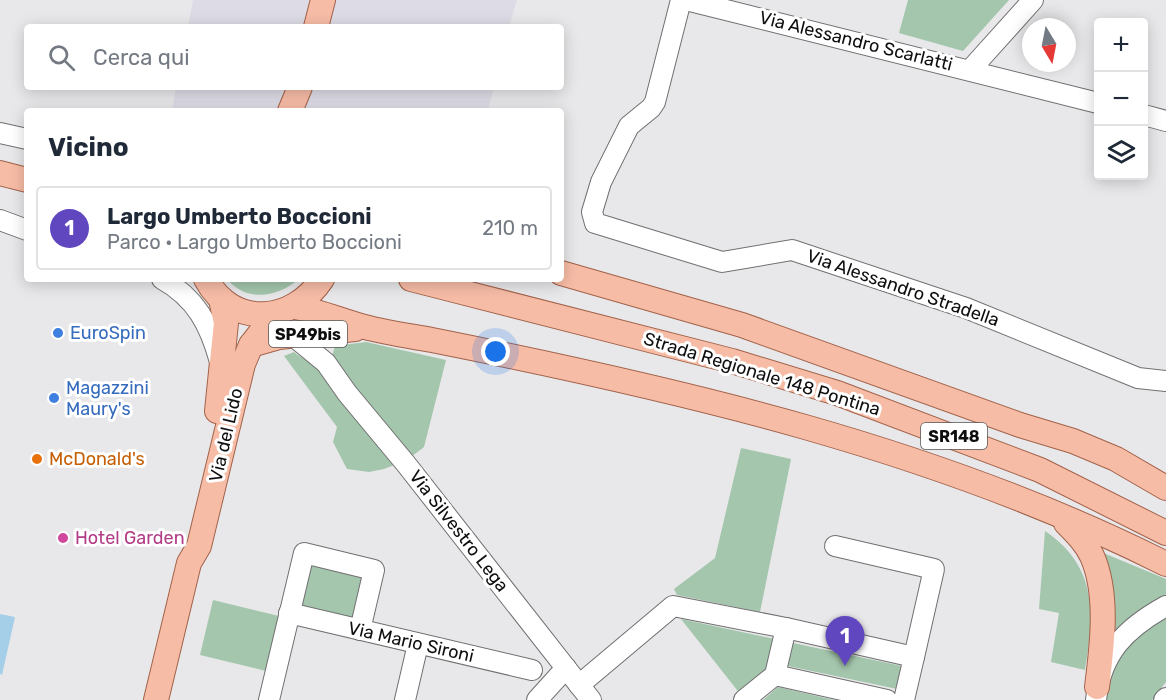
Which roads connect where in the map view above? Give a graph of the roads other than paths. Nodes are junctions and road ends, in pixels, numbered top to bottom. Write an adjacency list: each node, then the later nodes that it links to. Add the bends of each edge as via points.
1 (323, 0): 5 (main road)
2 (681, 0): 32 (street, Via Alessandro Stradella, via 655,102 629,126 606,172 592,206 595,224 722,262 792,250 966,308 1138,378)
3 (686, 0): 6 (street, Via Alessandro Scarlatti)
4 (1033, 0): 6 (street, Via Alessandro Scarlatti)
5 (317, 24)
6 (971, 69): 9 (street)
7 (300, 90): 10 (main road)
8 (301, 90): 11 (main road)
9 (1094, 102)
10 (291, 108)
11 (299, 108)
12 (1148, 116): 13 (street)
13 (1166, 121)
14 (0, 133): 15 (street)
15 (24, 138)
16 (0, 173): 17 (main road)
17 (24, 179)
18 (0, 220): 19 (street)
19 (24, 229)
20 (564, 274): 33 (main road, via 742,325)
21 (167, 282): 31 (street, Via del Lido / SP49bis, via 186,294 207,323)
22 (320, 282): 25 (main road, Via del Lido / SP49bis, via 312,294)
23 (423, 282): 39 (main road, Strada Regionale 148 Pontina / SR148, via 837,393 1040,470)
24 (208, 284): 25 (main road, Via del Lido / SP49bis, via 237,309 256,314); 31 (main road, Via del Lido / SP49bis, via 226,323)
25 (285, 311): 26 (main road); 29 (main road, Via del Lido / SP49bis)
26 (366, 327): 27 (main road, SP49bis); 38 (main road, via 723,406 953,475)
27 (341, 330): 28 (main road, SP49bis); 30 (street, via 330,344)
28 (292, 335): 29 (main road, SP49bis); 30 (street, Via Silvestro Lega)
29 (251, 345): 41 (main road, Via del Lido / SP49bis, via 237,386 199,546)
30 (326, 363): 49 (street, Via Silvestro Lega)
31 (223, 370): 41 (main road, Via del Lido / SP49bis, via 186,543)
32 (1166, 381)
33 (1020, 425): 34 (main road); 37 (main road)
34 (1116, 459): 35 (main road); 36 (main road)
35 (1166, 475)
36 (1166, 488)
37 (1166, 501)
38 (1055, 514): 42 (main road); 53 (main road, via 1080,537 1092,557 1100,593)
39 (1166, 533)
40 (835, 546): 48 (street, via 934,569)
41 (189, 562): 54 (main road, Via del Lido / SP49bis)
42 (1166, 564)
43 (1166, 606): 53 (street, via 1124,633 1108,659)
44 (289, 613): 46 (street, Via Mario Sironi); 46 (street, via 304,553 374,570); 55 (street)
45 (786, 628): 48 (street); 51 (street); 52 (street, via 673,606)
46 (360, 630): 47 (street, Via Mario Sironi)
47 (418, 644): 50 (street, Via Mario Sironi); 56 (street)
48 (914, 657): 60 (street)
49 (566, 668): 52 (street, Via Silvestro Lega); 57 (street)
50 (532, 670)
51 (775, 675): 58 (street); 59 (street)
52 (585, 693)
53 (1097, 693)
54 (156, 700)
55 (269, 700)
56 (405, 700)
57 (537, 700)
58 (744, 700)
59 (887, 700)
60 (904, 700)

